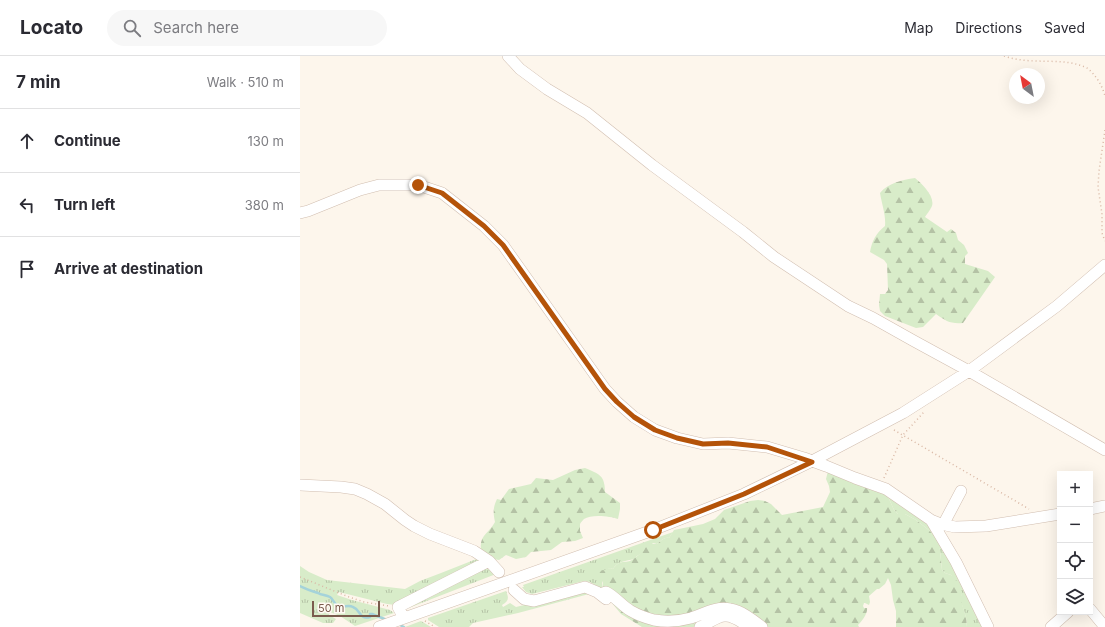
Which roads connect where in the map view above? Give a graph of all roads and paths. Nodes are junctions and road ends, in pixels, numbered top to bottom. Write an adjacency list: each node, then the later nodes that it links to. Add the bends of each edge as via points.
1 (508, 56): 12 (street, via 520,69 587,113 774,256 848,306)
2 (1004, 56): 3 (path, via 1020,60)
3 (1042, 58)
4 (1077, 61): 5 (path, via 1097,78)
5 (1105, 96)
6 (1105, 130): 9 (path, via 1098,179)
7 (300, 213): 17 (street, via 360,190 379,186 418,185 442,193 484,226 503,245 605,389 634,417 655,430 677,438 703,444 728,443 767,447)
8 (1105, 230): 9 (path)
9 (1102, 233): 10 (path)
10 (1105, 241)
11 (1105, 265): 12 (street, via 1057,306)
12 (969, 371): 13 (street); 16 (street)
13 (920, 402): 14 (street); 15 (path, via 924,413)
14 (886, 422): 15 (path); 17 (street)
15 (903, 435): 19 (path); 24 (path, via 1031,510)
16 (1105, 450)
17 (812, 462): 19 (street); 35 (street, via 744,494 653,530)
18 (300, 485): 27 (street, via 355,489 385,504 414,526 474,551)
19 (880, 487): 25 (street)
20 (961, 490): 26 (street)
21 (1105, 506): 22 (street)
22 (1093, 508)
23 (1057, 514): 24 (street)
24 (1036, 518): 26 (street, via 986,526)
25 (931, 520): 26 (street); 43 (street, via 956,562)
26 (943, 525)
27 (489, 561): 28 (street); 35 (street, via 398,607)
28 (499, 572)
29 (300, 577): 32 (path, via 364,602)
30 (514, 590): 31 (street, via 524,599 534,601 585,587)
31 (600, 594): 39 (street, via 635,620); 42 (street, via 606,592 631,611 655,620 690,618 719,608 731,609)
32 (389, 606)
33 (1093, 613): 45 (street)
34 (1065, 615): 44 (street)
35 (404, 618): 37 (street)
36 (431, 624): 38 (path)
37 (379, 627)
38 (435, 627)
39 (654, 627)
40 (700, 627): 41 (street, via 726,616)
41 (749, 627)
42 (762, 627)
43 (988, 627)
44 (1051, 627)
45 (1104, 627)

